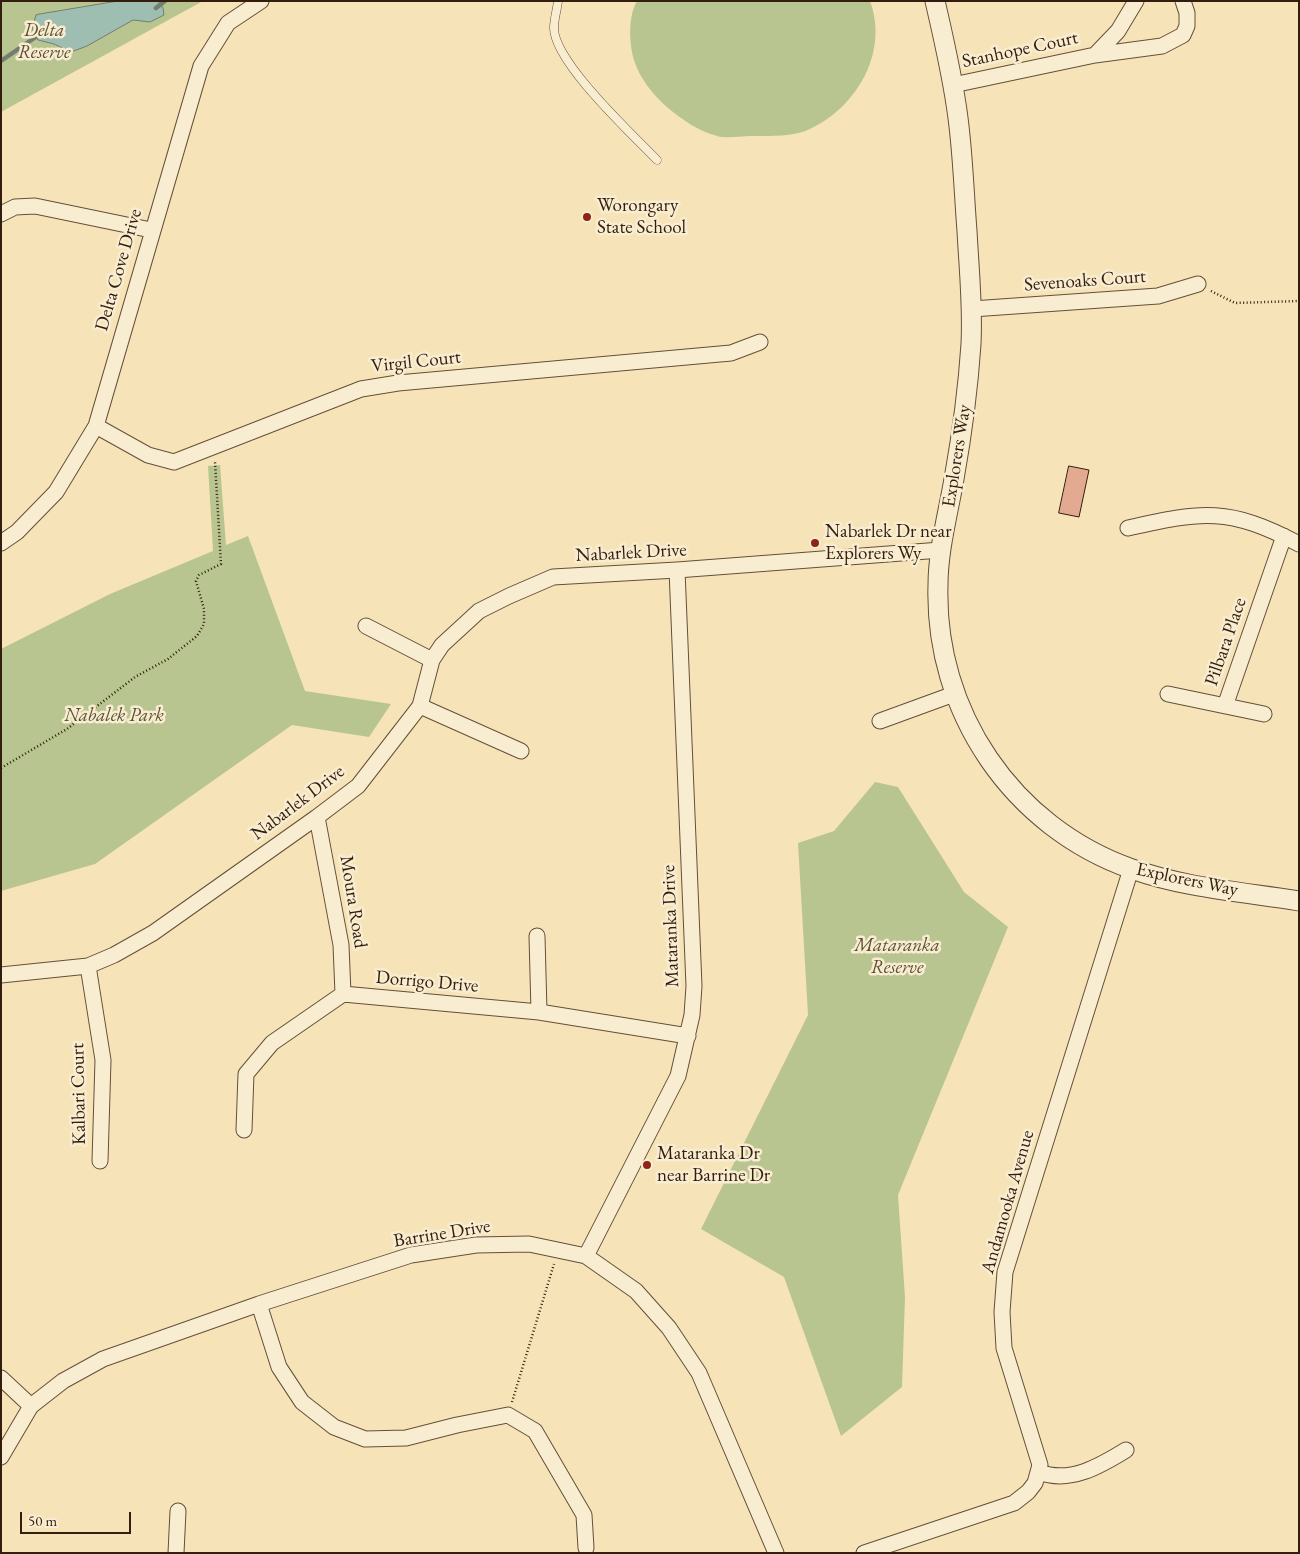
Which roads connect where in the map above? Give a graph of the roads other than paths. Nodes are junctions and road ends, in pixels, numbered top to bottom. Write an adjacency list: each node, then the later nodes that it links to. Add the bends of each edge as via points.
1 (261, 1): 10 (street, Delta Cove Drive, via 228,23 201,66)
2 (558, 1): 8 (lane, via 554,29 575,73)
3 (935, 1): 7 (street, Explorers Way)
4 (1136, 1): 6 (street, Stanhope Court, via 1114,36)
5 (1183, 1): 6 (street, Stanhope Court, via 1187,26 1183,35 1162,46)
6 (1096, 55): 7 (street, Stanhope Court)
7 (954, 85): 12 (street, Explorers Way, via 963,162)
8 (656, 160)
9 (1, 214): 10 (street, via 15,207 35,206)
10 (151, 230): 14 (street, Delta Cove Drive)
11 (1198, 284): 12 (street, Sevenoaks Court, via 1158,296)
12 (972, 309): 19 (street, Explorers Way, via 967,396)
13 (760, 342): 14 (street, Virgil Court, via 732,353 361,389 174,462 148,455)
14 (96, 426): 17 (street, Delta Cove Drive, via 56,492 17,532)
15 (1128, 528): 16 (street, via 1172,518 1213,514 1229,516)
16 (1284, 536): 18 (street); 26 (street, Pilbara Place)
17 (1, 543)
18 (1299, 544)
19 (941, 550): 20 (street, Nabarlek Drive); 23 (street, Explorers Way, via 938,584 940,633)
20 (677, 570): 22 (street, Nabarlek Drive, via 553,577 479,611 442,645); 38 (street, Mataranka Drive, via 694,986)
21 (366, 626): 22 (street)
22 (432, 660): 25 (street, Nabarlek Drive)
23 (954, 694): 28 (street); 31 (street, Explorers Way, via 986,757 1018,797 1060,831 1095,853)
24 (1168, 694): 26 (street, Pilbara Place)
25 (420, 706): 29 (street); 30 (street, Nabarlek Drive, via 358,786)
26 (1225, 706): 27 (street)
27 (1264, 714)
28 (880, 721)
29 (521, 751)
30 (317, 817): 34 (street, Nabarlek Drive, via 153,933); 36 (street, Moura Road, via 341,945)
31 (1131, 869): 32 (street, Explorers Way, via 1170,880); 47 (street, Andamooka Avenue, via 1005,1272 1004,1348 1036,1449)
32 (1299, 902)
33 (537, 936): 37 (street)
34 (88, 966): 35 (street, Nabarlek Drive); 40 (street, Kalbari Court, via 102,1060)
35 (1, 975)
36 (343, 994): 37 (street, Dorrigo Drive); 39 (street, via 272,1043 246,1074)
37 (539, 1012): 38 (street, Dorrigo Drive)
38 (688, 1036): 41 (street, Mataranka Drive, via 678,1076)
39 (244, 1130)
40 (100, 1161)
41 (586, 1256): 42 (street, Barrine Drive, via 529,1244 476,1245 411,1255); 51 (street, Barrine Drive, via 636,1291 684,1349 699,1373)
42 (259, 1304): 44 (street, Barrine Drive, via 103,1359 63,1381); 49 (street, via 280,1367 302,1402 334,1427 365,1439 406,1438 508,1415 536,1431 584,1515)
43 (1, 1378): 44 (street)
44 (31, 1406): 46 (street, Barrine Drive)
45 (1126, 1450): 47 (street, via 1077,1474 1054,1476)
46 (1, 1457)
47 (1039, 1472): 52 (street, via 1028,1492 1014,1503)
48 (178, 1511): 50 (street)
49 (585, 1551)
50 (176, 1553)
51 (776, 1553)
52 (864, 1553)

